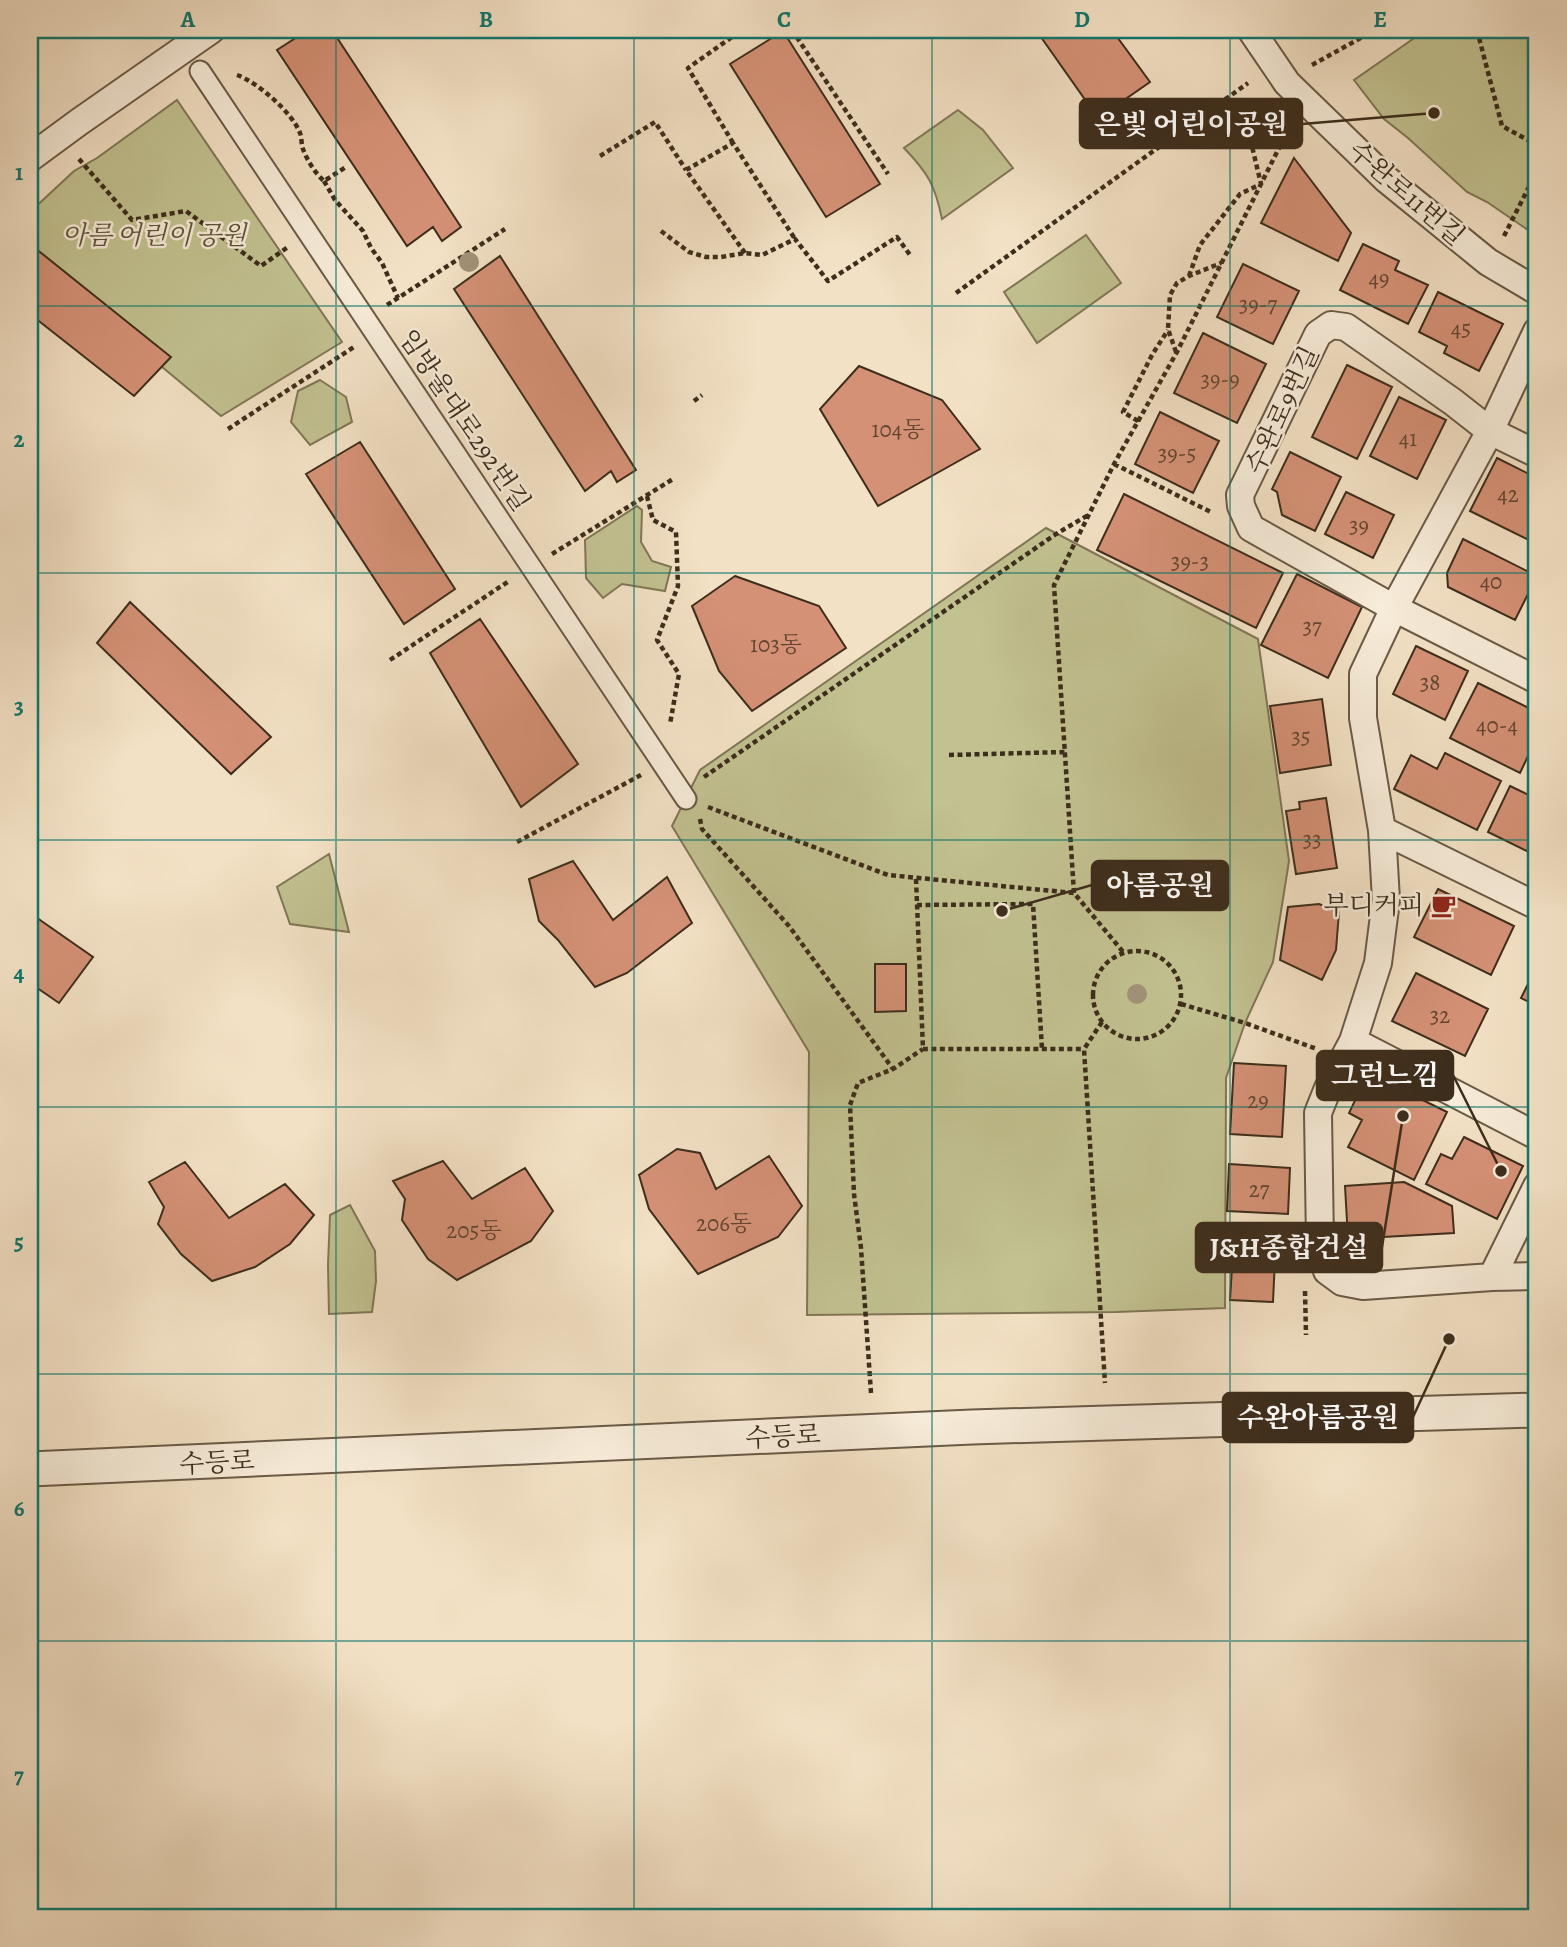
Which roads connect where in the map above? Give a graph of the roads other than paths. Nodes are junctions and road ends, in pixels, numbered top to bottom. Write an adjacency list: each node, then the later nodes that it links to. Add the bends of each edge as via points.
1 (212, 30): 4 (street)
2 (1251, 30): 5 (street, 수완로11번길, via 1287,83 1386,179 1488,262)
3 (200, 71): 11 (street, 임방울대로292번길)
4 (30, 158)
5 (1537, 291)
6 (1537, 331): 7 (street)
7 (1490, 430): 8 (street, 수완로9번길); 9 (street); 9 (street, 수완로9번길, via 1346,327 1331,325 1318,334 1240,495 1241,506 1251,528)
8 (1537, 454)
9 (1394, 608): 10 (street, 수완로9번길); 12 (street, via 1363,674 1363,718)
10 (1537, 680)
11 (688, 798)
12 (1382, 830): 13 (street); 14 (street, via 1386,901 1378,963)
13 (1537, 906)
14 (1353, 1041): 15 (street); 18 (street, via 1318,1113 1320,1243 1327,1270 1342,1282 1363,1286)
15 (1537, 1136)
16 (1537, 1186): 18 (street)
17 (1537, 1276): 18 (street)
18 (1492, 1278)
19 (1537, 1410): 20 (street, 수등로, via 972,1427)
20 (30, 1469)

